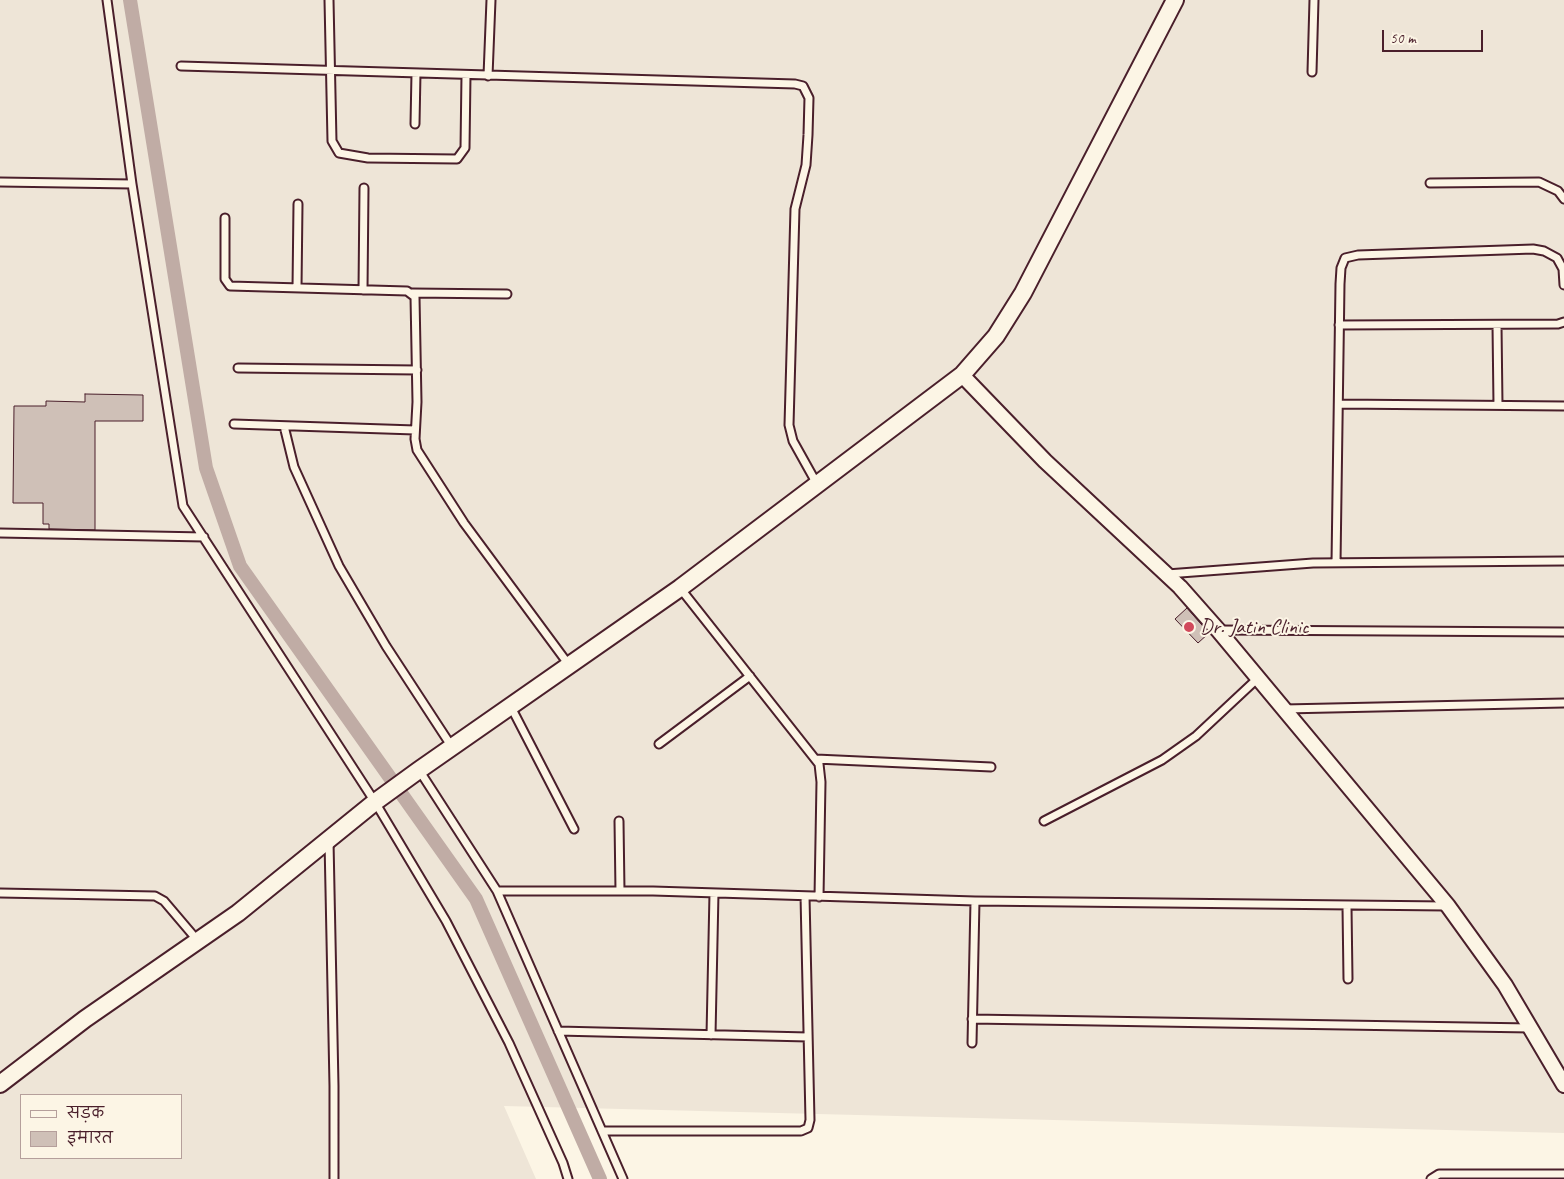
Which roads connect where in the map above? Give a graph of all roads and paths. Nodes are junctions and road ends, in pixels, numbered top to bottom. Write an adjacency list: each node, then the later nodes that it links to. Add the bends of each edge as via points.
1 (107, 0): 15 (lane)
2 (329, 0): 7 (lane)
3 (491, 0): 11 (lane)
4 (1175, 0): 31 (street, via 1023,293 996,336)
5 (1314, 0): 8 (lane)
6 (181, 66): 7 (lane)
7 (329, 70): 9 (lane); 10 (lane, via 334,148 346,156 368,158 457,158 465,148)
8 (1312, 72)
9 (416, 73): 10 (lane); 12 (lane)
10 (466, 75): 11 (lane)
11 (488, 76): 38 (lane, via 795,84 807,89 806,165 795,209 789,425 793,441)
12 (415, 124)
13 (0, 182): 15 (lane)
14 (1430, 183): 17 (lane, via 1539,182 1558,191)
15 (132, 184): 40 (lane, via 179,489 183,506)
16 (364, 188): 23 (lane)
17 (1564, 199)
18 (298, 204): 22 (lane)
19 (225, 218): 22 (lane, via 225,279 228,285)
20 (1562, 260): 21 (lane); 27 (lane, via 1533,249 1351,256 1346,258 1341,268)
21 (1564, 285)
22 (297, 288): 23 (lane)
23 (363, 290): 24 (lane)
24 (412, 293): 25 (lane); 30 (lane, via 416,302)
25 (507, 294)
26 (1564, 322): 28 (lane)
27 (1339, 325): 28 (lane); 32 (lane)
28 (1497, 325): 33 (lane)
29 (238, 368): 30 (lane)
30 (417, 370): 37 (lane)
31 (962, 375): 38 (street); 43 (street, via 1045,461)
32 (1339, 404): 33 (lane); 42 (lane)
33 (1498, 405): 34 (lane)
34 (1564, 406)
35 (234, 424): 36 (lane)
36 (284, 426): 37 (lane); 54 (lane, via 294,467 339,566)
37 (415, 430): 47 (lane, via 417,450 432,475)
38 (817, 484): 44 (street)
39 (0, 533): 40 (lane)
40 (204, 537): 58 (lane)
41 (1564, 561): 42 (lane)
42 (1336, 563): 43 (lane)
43 (1166, 574): 45 (street)
44 (680, 588): 47 (street); 48 (lane)
45 (1218, 630): 46 (lane); 49 (street)
46 (1564, 632)
47 (570, 665): 51 (street)
48 (750, 676): 53 (lane); 55 (lane)
49 (1258, 678): 52 (street); 60 (lane, via 1196,736 1162,760)
50 (1564, 703): 52 (lane)
51 (510, 706): 54 (street); 61 (lane)
52 (1283, 709): 71 (street)
53 (659, 744)
54 (452, 747): 57 (street)
55 (816, 759): 56 (lane); 68 (lane, via 821,782)
56 (991, 767)
57 (415, 773): 58 (street); 63 (lane)
58 (376, 802): 62 (street); 86 (lane, via 446,921 509,1043)
59 (619, 820): 64 (lane)
60 (1044, 820)
61 (574, 829)
62 (329, 840): 72 (street, via 238,914); 85 (lane)
63 (497, 891): 64 (lane); 76 (lane)
64 (620, 891): 66 (lane)
65 (0, 893): 72 (lane, via 156,896)
66 (714, 893): 67 (lane); 77 (lane)
67 (805, 896): 68 (lane); 78 (lane)
68 (819, 897): 69 (lane)
69 (976, 901): 70 (lane); 74 (lane)
70 (1347, 906): 71 (lane); 73 (lane)
71 (1448, 906): 75 (street)
72 (199, 941): 81 (street, via 85,1019)
73 (1348, 979)
74 (972, 1019): 75 (lane); 79 (lane)
75 (1532, 1028): 80 (street)
76 (558, 1031): 77 (lane); 82 (lane)
77 (711, 1035): 78 (lane)
78 (808, 1037): 82 (lane, via 810,1120 805,1131)
79 (972, 1043)
80 (1563, 1080)
81 (0, 1084)
82 (602, 1131): 87 (lane)
83 (1564, 1174): 84 (lane)
84 (1496, 1176): 88 (lane, via 1439,1174)
85 (334, 1179)
86 (568, 1179)
87 (623, 1179)
88 (1432, 1179)

